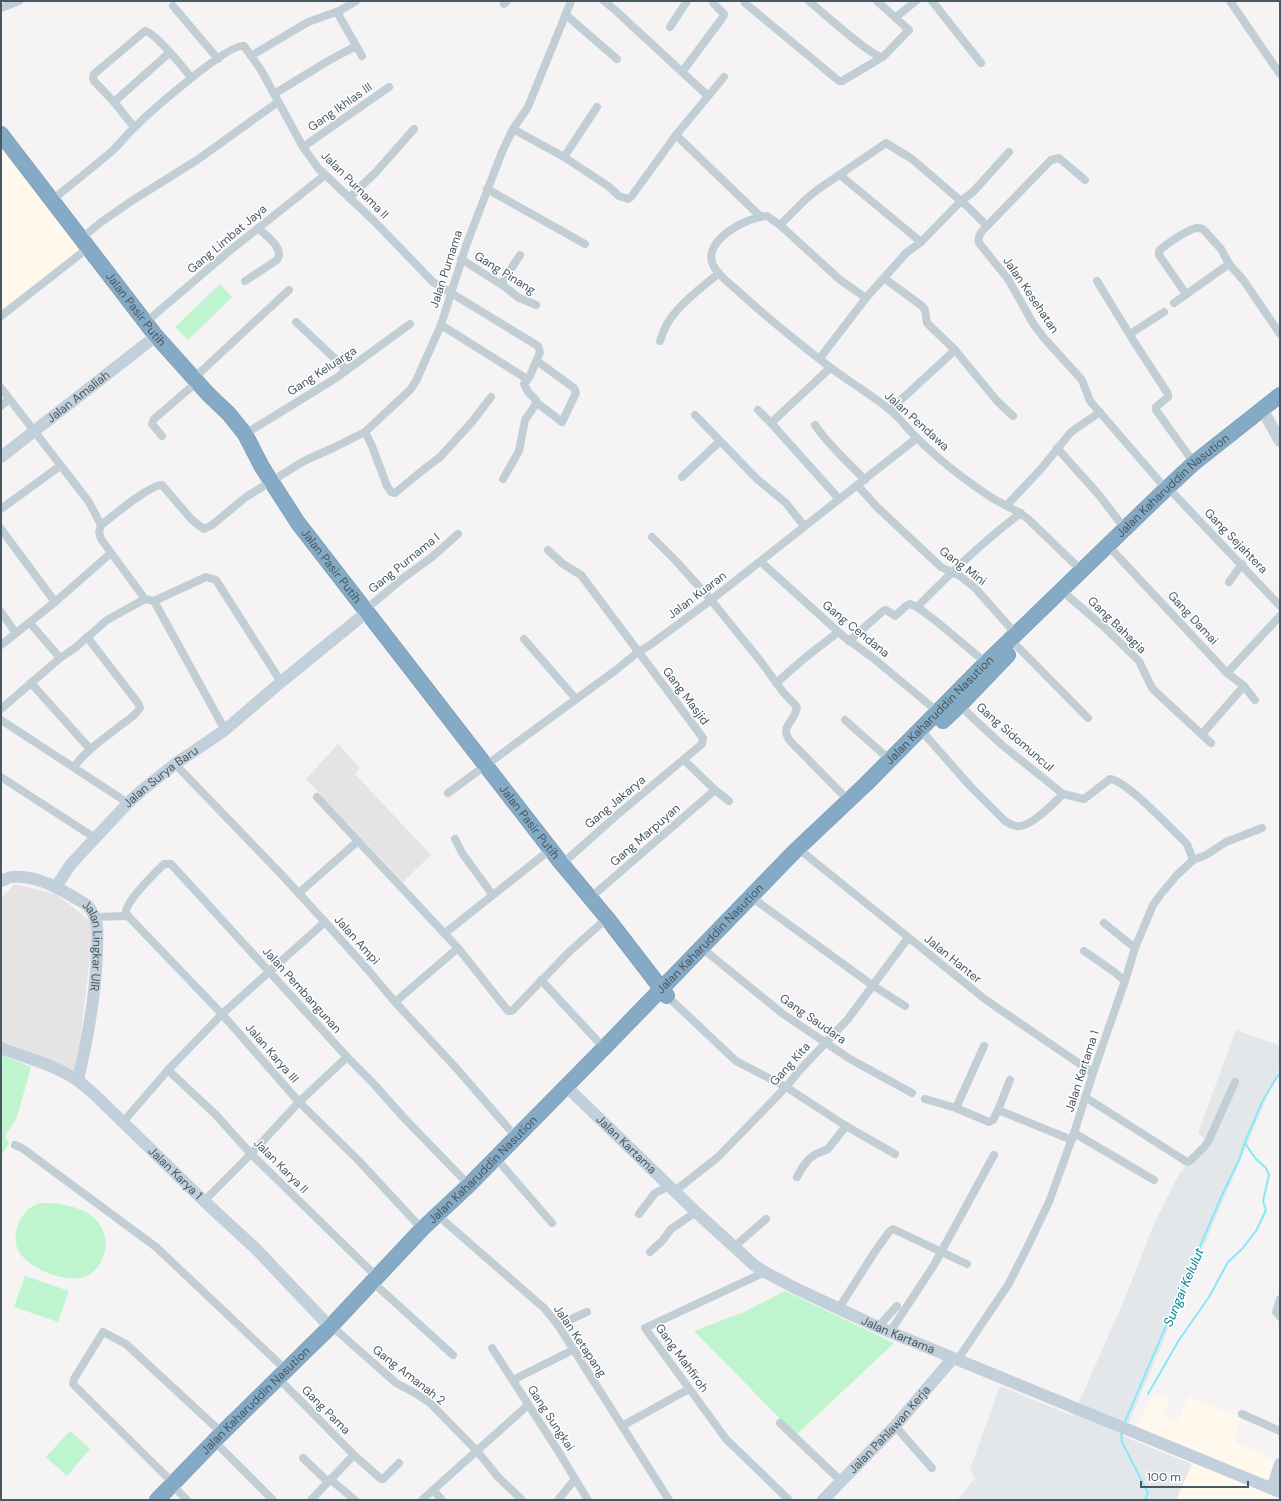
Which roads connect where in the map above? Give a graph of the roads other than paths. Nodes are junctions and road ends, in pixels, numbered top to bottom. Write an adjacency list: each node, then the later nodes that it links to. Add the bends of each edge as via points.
1 (19, 1): 14 (street)
2 (356, 1): 15 (street)
3 (571, 1): 16 (street, Jalan Purnama)
4 (604, 1): 27 (street)
5 (687, 1): 18 (street)
6 (713, 1): 27 (street, via 724,14 723,17)
7 (809, 1): 23 (street)
8 (877, 1): 17 (street)
9 (916, 1): 17 (street)
10 (932, 1): 26 (street)
11 (1230, 1): 28 (street)
12 (744, 4): 23 (street, via 839,81)
13 (173, 6): 24 (street)
14 (1, 8)
15 (337, 12): 19 (street); 21 (street, via 308,22)
16 (566, 15): 25 (street); 39 (street, Jalan Purnama, via 528,107)
17 (896, 17): 23 (street, via 909,30 883,58)
18 (670, 27)
19 (356, 46): 22 (street); 32 (street)
20 (169, 53): 30 (street); 34 (street); 34 (street, via 150,32 145,31 94,74 94,81)
21 (251, 56): 24 (street, Jalan Purnama II, via 242,45); 32 (street, Jalan Purnama II, via 262,70)
22 (362, 56)
23 (880, 58)
24 (218, 59): 30 (street, Jalan Purnama II)
25 (618, 59)
26 (981, 62)
27 (682, 72): 33 (street)
28 (1280, 74)
29 (724, 77): 33 (street)
30 (191, 78): 37 (street, Jalan Purnama II)
31 (389, 86): 42 (street, Gang Ikhlas III)
32 (274, 94): 35 (street, Jalan Purnama II)
33 (708, 96): 41 (street)
34 (114, 102): 37 (street)
35 (278, 102): 42 (street, Jalan Purnama II); 57 (street, via 198,160 100,223)
36 (597, 107): 44 (street)
37 (134, 128): 50 (street, Jalan Purnama II, via 112,151)
38 (414, 128): 49 (street, via 376,172)
39 (513, 129): 44 (street); 48 (street, Jalan Purnama)
40 (1, 134): 50 (highway, Jalan Pasir Putih)
41 (676, 135): 44 (street, via 628,199 619,196); 52 (street)
42 (303, 147): 46 (street, Jalan Purnama II)
43 (1009, 152): 51 (street, via 973,192)
44 (564, 157)
45 (840, 174): 51 (street, via 880,146 889,143); 53 (street, via 806,199); 56 (street)
46 (325, 175): 49 (street, Jalan Purnama II); 55 (street, Gang Limbat Jaya)
47 (1085, 180): 54 (street, Jalan Kesehatan, via 1059,158 1054,159)
48 (487, 189): 58 (street); 60 (street, Jalan Purnama)
49 (349, 198): 68 (street, Jalan Purnama II, via 433,282)
50 (52, 200): 57 (highway, Jalan Pasir Putih)
51 (961, 201): 54 (street); 56 (street)
52 (761, 217): 53 (street, via 769,217); 62 (street, via 728,231 716,244 711,256 713,266)
53 (780, 225): 70 (street, via 839,279)
54 (987, 226): 99 (street, Jalan Kesehatan, via 978,236 979,243 1008,279 1044,338 1082,380 1090,401)
55 (258, 228): 64 (street, via 280,252 277,260); 75 (street, Gang Limbat Jaya)
56 (921, 242): 63 (street, via 906,253)
57 (85, 243): 74 (street); 75 (highway, Jalan Pasir Putih)
58 (585, 244)
59 (520, 255): 66 (street)
60 (461, 259): 66 (street, Gang Pinang); 68 (street, Jalan Purnama)
61 (1229, 264): 69 (street); 69 (street, via 1221,249 1201,228 1193,229 1161,249 1159,255); 80 (street, via 1244,281)
62 (719, 273): 82 (street, via 678,310); 84 (street, Jalan Pendawa, via 757,308)
63 (884, 278): 70 (street); 83 (street, via 922,306 927,323)
64 (245, 281)
65 (1097, 281): 79 (street)
66 (501, 284): 72 (street, Gang Pinang, via 519,298)
67 (289, 290): 89 (street)
68 (451, 294): 78 (street, Jalan Purnama); 85 (street, Jalan Purnama II, via 538,346 540,352)
69 (1186, 294): 71 (street)
70 (866, 298): 84 (street)
71 (1174, 303)
72 (536, 305)
73 (1164, 312): 79 (street)
74 (1, 316)
75 (146, 322): 81 (highway, Jalan Pasir Putih)
76 (296, 322): 87 (street)
77 (410, 324): 87 (street, Gang Keluarga)
78 (441, 325): 88 (street); 106 (street, Jalan Purnama, via 410,390)
79 (1130, 334): 114 (street, via 1168,394 1156,410)
80 (1280, 334)
81 (156, 336): 89 (highway, Jalan Pasir Putih); 105 (street, Jalan Amaliah)
82 (660, 341)
83 (955, 350): 98 (street); 101 (street, via 997,401)
84 (820, 358): 86 (street, Jalan Pendawa)
85 (537, 361): 88 (street); 94 (street, via 574,388 576,393 562,422)
86 (830, 368): 98 (street, Jalan Pendawa); 103 (street)
87 (347, 370): 107 (street, Gang Keluarga)
88 (527, 379): 94 (street, via 524,384)
89 (196, 380): 107 (highway, Jalan Pasir Putih); 108 (street, via 154,419 152,424)
90 (1, 388): 93 (street)
91 (1280, 395): 114 (highway, Jalan Kaharuddin Nasution)
92 (491, 397): 106 (street, via 440,458 395,493 387,486)
93 (9, 399): 95 (street); 105 (street)
94 (536, 402): 117 (street, via 525,420 519,451)
95 (1, 406)
96 (1280, 407): 102 (highway, Jalan Kaharuddin Nasution)
97 (758, 410): 103 (street)
98 (890, 410): 109 (street, Jalan Pendawa)
99 (1100, 412): 112 (street, via 1071,432); 121 (street, Jalan Kesehatan)
100 (694, 415): 110 (street)
101 (1013, 416)
102 (1266, 416): 111 (street); 121 (highway, Jalan Kaharuddin Nasution)
103 (772, 423): 122 (street)
104 (815, 425): 118 (street, via 840,456)
105 (34, 430): 113 (street, Jalan Amaliah); 115 (street)
106 (365, 432): 119 (street, Jalan Purnama, via 304,461)
107 (245, 434): 119 (highway, Jalan Pasir Putih)
108 (162, 436)
109 (917, 438): 118 (street, Jalan Kuaran); 123 (street, Jalan Pendawa, via 992,498)
110 (720, 441): 116 (street); 127 (street, via 757,479 786,503)
111 (1280, 441)
112 (1057, 448): 123 (street); 129 (street)
113 (1, 457)
114 (1194, 463): 121 (highway, Jalan Kaharuddin Nasution)
115 (60, 466): 124 (street); 126 (street, via 89,502)
116 (682, 477)
117 (503, 479)
118 (865, 480): 120 (street, Jalan Kuaran)
119 (271, 481): 126 (street, Jalan Purnama, via 204,529 165,487 160,485); 147 (highway, Jalan Pasir Putih, via 298,523)
120 (858, 486): 122 (street, Jalan Kuaran); 138 (street, Gang Mini, via 941,567)
121 (1170, 491): 129 (highway, Jalan Kaharuddin Nasution); 133 (highway, Jalan Kaharuddin Nasution); 136 (street, Gang Sejahtera)
122 (839, 500): 127 (street, Jalan Kuaran)
123 (1008, 505): 125 (street, Jalan Pendawa)
124 (1, 509)
125 (1021, 513): 137 (street, Jalan Pendawa); 138 (street)
126 (101, 525): 134 (street, via 101,539)
127 (804, 526): 135 (street, Jalan Kuaran)
128 (1, 529): 144 (street)
129 (1125, 529): 137 (highway, Jalan Kaharuddin Nasution)
130 (458, 534): 147 (street, Gang Purnama I)
131 (652, 537): 142 (street)
132 (548, 550): 158 (street, Gang Masjid, via 563,564 581,575)
133 (1114, 552): 140 (highway, Jalan Kaharuddin Nasution); 161 (street, Gang Damai)
134 (111, 553): 141 (street); 144 (street)
135 (761, 562): 142 (street, Jalan Kuaran); 152 (street, Gang Cendana)
136 (1242, 564): 139 (street); 145 (street, Gang Sejahtera)
137 (1081, 570): 155 (highway, Jalan Kaharuddin Nasution)
138 (952, 572): 146 (street); 155 (street, Gang Mini, via 975,588)
139 (1229, 582)
140 (1068, 596): 155 (highway, Jalan Kaharuddin Nasution); 175 (street, Gang Bahagia, via 1139,661 1152,688)
141 (145, 599): 143 (street); 153 (street, via 107,620)
142 (711, 600): 158 (street, Jalan Kuaran); 164 (street)
143 (154, 601): 162 (street, via 206,577 216,580); 174 (street)
144 (55, 602): 150 (street)
145 (1280, 606)
146 (917, 607): 156 (street, via 908,605 895,616 886,610 883,611); 160 (street)
147 (366, 611): 162 (street, Jalan Surya Baru); 182 (highway, Jalan Pasir Putih)
148 (1, 612): 151 (street)
149 (1280, 616): 161 (street)
150 (30, 623): 151 (street); 159 (street)
151 (16, 632): 157 (street)
152 (838, 632): 156 (street, Gang Cendana); 164 (street)
153 (87, 637): 159 (street); 178 (street, via 140,708)
154 (524, 639): 166 (street)
155 (1017, 640): 160 (highway, Jalan Kaharuddin Nasution); 168 (highway, Jalan Kaharuddin Nasution); 171 (street, Gang Mini)
156 (849, 641): 170 (street, Gang Cendana)
157 (1, 644)
158 (638, 652): 166 (street, Jalan Kuaran); 179 (street, Gang Masjid, via 703,738 702,744)
159 (60, 658): 163 (street)
160 (986, 663): 168 (highway, Jalan Kaharuddin Nasution)
161 (1227, 673): 165 (street, Gang Damai)
162 (281, 682): 174 (street, Jalan Surya Baru)
163 (31, 683): 169 (street); 178 (street)
164 (776, 683): 189 (street, via 797,707 785,735)
165 (1244, 686): 167 (street, Gang Damai); 175 (street)
166 (576, 699): 182 (street, Jalan Kuaran)
167 (1255, 700)
168 (956, 701): 170 (highway, Jalan Kaharuddin Nasution); 176 (highway, Jalan Kaharuddin Nasution); 187 (street, Gang Sidomuncul, via 1002,746)
169 (1, 709)
170 (938, 712): 180 (highway, Jalan Kaharuddin Nasution)
171 (1088, 718)
172 (1, 720): 183 (street)
173 (845, 720): 180 (street)
174 (225, 730): 181 (street, Jalan Surya Baru)
175 (1202, 734): 177 (street, Gang Bahagia)
176 (926, 736): 187 (street, via 970,786 1012,825 1025,826); 197 (highway, Jalan Kaharuddin Nasution)
177 (1211, 744)
178 (90, 750): 183 (street)
179 (684, 760): 185 (street); 199 (street, Gang Jakarya, via 617,814)
180 (890, 760): 189 (highway, Jalan Kaharuddin Nasution)
181 (175, 764): 191 (street, Jalan Surya Baru); 202 (street, Jalan Ampi)
182 (486, 764): 186 (street, Jalan Kuaran); 196 (highway, Jalan Pasir Putih)
183 (74, 767): 191 (street)
184 (1, 777): 193 (street)
185 (715, 790): 190 (street); 204 (street, Gang Marpuyan)
186 (448, 792)
187 (1063, 794): 198 (street, via 1084,800 1110,779 1114,779 1134,794 1187,844)
188 (317, 796): 195 (street)
189 (848, 800): 221 (highway, Jalan Kaharuddin Nasution, via 794,852)
190 (729, 801)
191 (128, 803): 193 (street, Jalan Surya Baru)
192 (1262, 828): 198 (street, Jalan Kartama 1, via 1226,842)
193 (95, 838): 201 (street, Jalan Surya Baru, via 71,864)
194 (455, 839): 203 (street, via 462,853)
195 (358, 841): 202 (street); 211 (street)
196 (551, 849): 199 (highway, Jalan Pasir Putih); 203 (street)
197 (805, 854): 205 (highway, Jalan Kaharuddin Nasution); 212 (street, Jalan Hanter)
198 (1193, 860): 214 (street, Jalan Kartama 1, via 1153,905)
199 (562, 864): 204 (highway, Jalan Pasir Putih)
200 (1, 881): 201 (street, Jalan Lingkar UIR, via 11,877 26,877)
201 (56, 887): 207 (street, Jalan Lingkar UIR, via 87,905)
202 (299, 893): 209 (street, Jalan Ampi)
203 (492, 894): 211 (street)
204 (590, 898): 208 (highway, Jalan Pasir Putih)
205 (758, 902): 216 (highway, Jalan Kaharuddin Nasution); 220 (street)
206 (128, 916): 207 (street); 217 (street, Jalan Pembangunan, via 126,907 133,897 164,864 168,863); 224 (street, Jalan Karya III)
207 (94, 917): 232 (street, Jalan Lingkar UIR, via 97,925 96,975 91,1019)
208 (607, 918): 218 (street); 221 (highway, Jalan Pasir Putih)
209 (325, 922): 217 (street); 222 (street, Jalan Ampi)
210 (1104, 923): 214 (street)
211 (445, 933): 213 (street)
212 (908, 938): 220 (street, Gang Kita); 231 (street, Jalan Hanter, via 986,1000)
213 (458, 948): 218 (street, via 510,1012); 222 (street)
214 (1135, 948): 219 (street, Jalan Kartama 1)
215 (1084, 951): 219 (street)
216 (708, 953): 221 (highway, Jalan Kaharuddin Nasution); 225 (street, Gang Saudara, via 783,1014)
217 (270, 972): 224 (street); 229 (street, Jalan Pembangunan)
218 (541, 980): 228 (street)
219 (1125, 981): 231 (street, Jalan Kartama 1)
220 (872, 985): 223 (street); 225 (street, Gang Kita, via 862,1001)
221 (664, 992): 228 (highway, Jalan Kaharuddin Nasution); 235 (street, via 736,1061); 236 (highway, Jalan Kaharuddin Nasution)
222 (395, 1002): 246 (street, Jalan Ampi)
223 (905, 1006)
224 (222, 1014): 230 (street); 240 (street, Jalan Karya III)
225 (825, 1043): 235 (street, Gang Kita); 237 (street, Gang Saudara)
226 (984, 1046): 241 (street)
227 (1, 1048): 232 (street, Jalan Karya 1)
228 (604, 1048): 246 (highway, Jalan Kaharuddin Nasution)
229 (347, 1057): 240 (street); 254 (street, Jalan Pembangunan)
230 (168, 1070): 243 (street); 248 (street, Jalan Karya II, via 216,1115)
231 (1093, 1073): 238 (street, Jalan Kartama 1)
232 (78, 1080): 243 (street, Jalan Karya 1)
233 (1010, 1080): 242 (street)
234 (1235, 1082): 238 (street, via 1208,1142 1187,1162)
235 (786, 1087): 244 (street); 255 (street, Gang Kita, via 718,1157)
236 (571, 1091): 251 (highway, Jalan Kaharuddin Nasution); 255 (street, Jalan Kartama)
237 (912, 1093)
238 (1085, 1097): 245 (street, Jalan Kartama 1)
239 (925, 1099): 241 (street)
240 (299, 1102): 248 (street); 262 (street, Jalan Karya III)
241 (956, 1108): 242 (street, via 990,1122)
242 (998, 1110): 245 (street)
243 (123, 1122): 256 (street, Jalan Karya 1)
244 (846, 1126): 249 (street); 252 (street, via 828,1149 809,1159)
245 (1073, 1136): 253 (street); 282 (street, Jalan Kartama 1, via 1048,1202 1008,1285)
246 (516, 1137): 254 (highway, Jalan Kaharuddin Nasution)
247 (15, 1145): 283 (street, Gang Pama, via 156,1247)
248 (251, 1154): 256 (street); 269 (street, Jalan Karya II)
249 (895, 1154)
250 (994, 1155): 265 (street)
251 (501, 1164): 260 (highway, Jalan Kaharuddin Nasution); 261 (street)
252 (797, 1177)
253 (1154, 1180)
254 (469, 1185): 262 (highway, Jalan Kaharuddin Nasution)
255 (672, 1188): 257 (street, Jalan Kartama); 258 (street, Gang Kita, via 656,1194)
256 (204, 1201): 277 (street, Jalan Karya 1, via 256,1249)
257 (696, 1212): 263 (street, Jalan Kartama); 264 (street, via 671,1229)
258 (639, 1214)
259 (766, 1219): 263 (street)
260 (443, 1220): 266 (highway, Jalan Kaharuddin Nasution); 275 (street, Jalan Ketapang, via 536,1300)
261 (552, 1223)
262 (422, 1229): 266 (highway, Jalan Kaharuddin Nasution)
263 (734, 1247): 268 (street, Jalan Kartama)
264 (650, 1252)
265 (941, 1252): 267 (street); 272 (street, via 896,1229 891,1230); 278 (street, via 911,1303)
266 (395, 1264): 269 (highway, Jalan Kaharuddin Nasution)
267 (967, 1264)
268 (765, 1272): 272 (street, Jalan Kartama); 285 (street, Gang Mahfiroh, via 645,1328)
269 (377, 1282): 277 (highway, Jalan Kaharuddin Nasution); 281 (street, Jalan Karya II)
270 (1280, 1299): 274 (street, via 1276,1312)
271 (897, 1306): 276 (street)
272 (839, 1308): 276 (street, Jalan Kartama)
273 (587, 1312): 275 (street)
274 (1280, 1317)
275 (558, 1325): 280 (street, Jalan Ketapang)
276 (878, 1327): 278 (street, Jalan Kartama)
277 (333, 1328): 283 (highway, Jalan Kaharuddin Nasution); 293 (street, Gang Amanah 2, via 396,1383 430,1403)
278 (890, 1332): 282 (street, Jalan Kartama)
279 (492, 1348): 284 (street, Gang Sungkai)
280 (573, 1350): 284 (street); 289 (street, Jalan Ketapang)
281 (453, 1356)
282 (956, 1358): 290 (street, Jalan Pahlawan Kerja); 303 (street, Jalan Kartama)
283 (284, 1376): 292 (highway, Jalan Kaharuddin Nasution); 294 (street, Gang Pama)
284 (513, 1380): 286 (street, Gang Sungkai)
285 (689, 1389): 289 (street); 315 (street, Gang Mahfiroh, via 726,1439)
286 (528, 1405): 293 (street); 299 (street, Gang Sungkai)
287 (1242, 1414): 291 (street)
288 (780, 1423): 301 (street)
289 (622, 1426): 314 (street, Jalan Ketapang)
290 (895, 1426): 298 (street); 301 (street, Jalan Pahlawan Kerja)
291 (1280, 1431)
292 (221, 1440): 304 (highway, Jalan Kaharuddin Nasution); 304 (street, via 126,1344 103,1332 73,1384); 306 (street)
293 (477, 1451): 302 (street); 311 (street, Gang Amanah 2, via 498,1477)
294 (352, 1457): 296 (street, Gang Pama, via 381,1479); 300 (street)
295 (303, 1458): 300 (street)
296 (399, 1463)
297 (1280, 1464): 303 (street)
298 (932, 1468)
299 (575, 1479): 312 (street); 313 (street, Gang Sungkai)
300 (329, 1480): 307 (street); 308 (street)
301 (842, 1481): 316 (street, Jalan Pahlawan Kerja)
302 (433, 1490): 309 (street); 310 (street)
303 (1276, 1490)
304 (176, 1493): 305 (highway, Jalan Kaharuddin Nasution)
305 (157, 1500)
306 (273, 1500)
307 (311, 1500)
308 (355, 1500)
309 (422, 1500)
310 (442, 1500)
311 (522, 1500)
312 (558, 1500)
313 (588, 1500)
314 (669, 1500)
315 (789, 1500)
316 (823, 1500)

